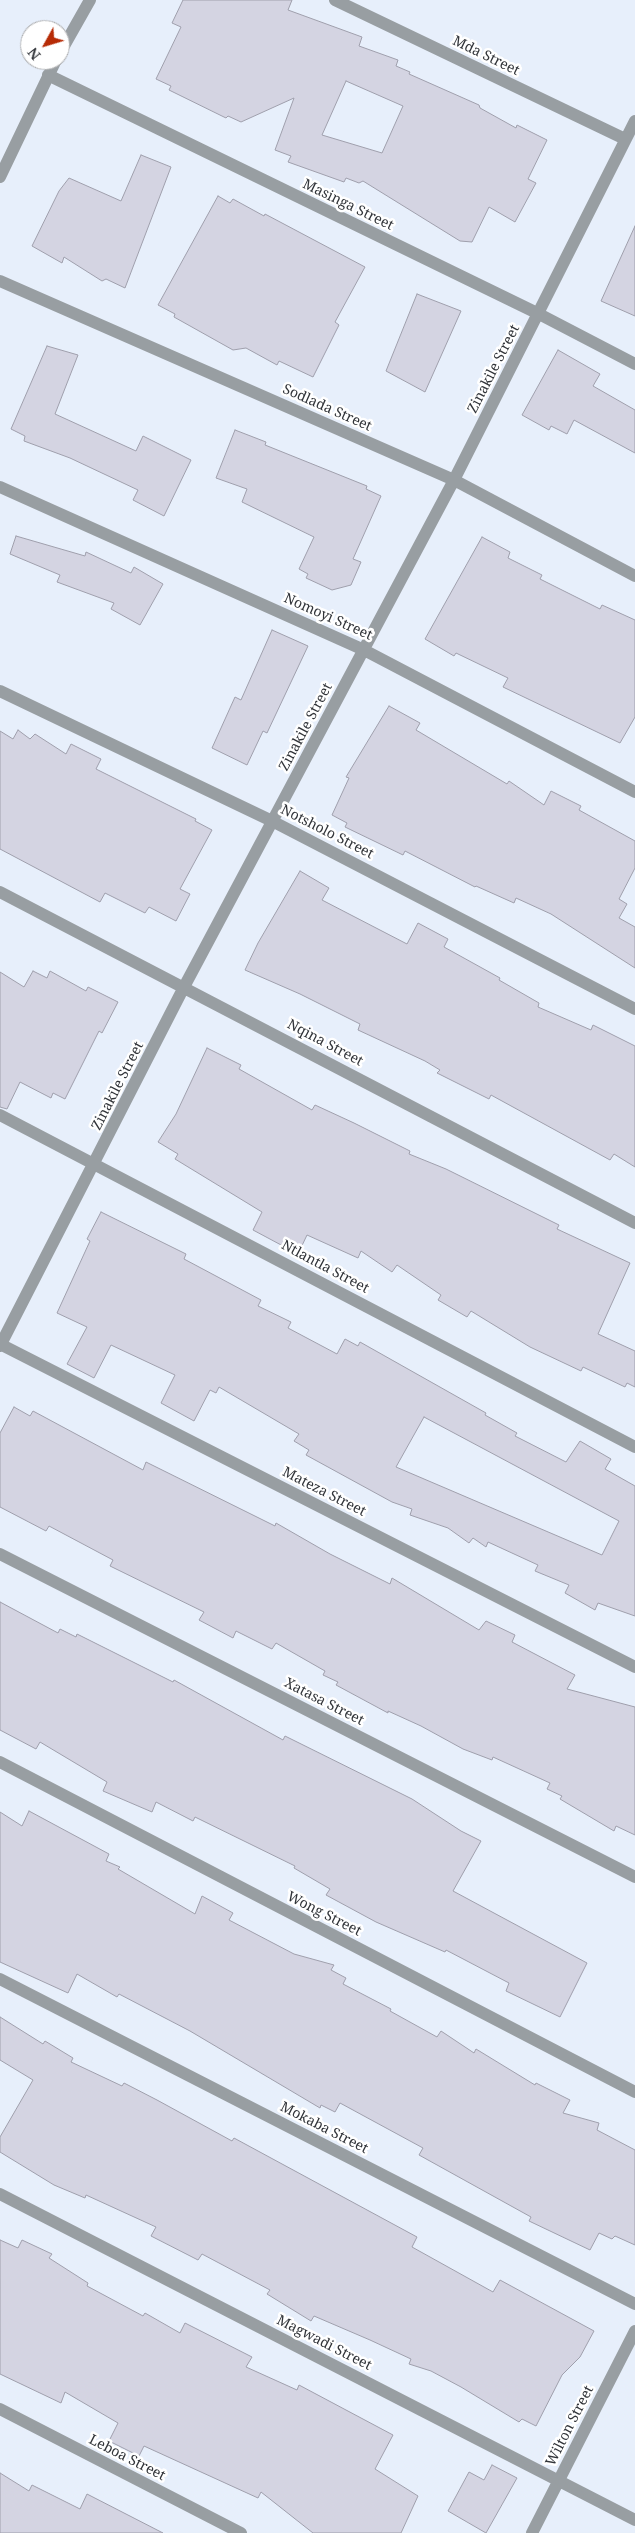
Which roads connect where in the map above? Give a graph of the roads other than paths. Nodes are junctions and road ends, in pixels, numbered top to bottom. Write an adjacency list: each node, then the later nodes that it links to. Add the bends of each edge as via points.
1 (90, 0): 3 (street)
2 (335, 0): 7 (street, Mda Street)
3 (70, 35)
4 (51, 70): 5 (street)
5 (48, 75): 8 (street); 10 (street, Masinga Street)
6 (635, 121): 7 (street, Zinakile Street)
7 (625, 139): 10 (street, Zinakile Street)
8 (0, 177)
9 (0, 281): 12 (street, Sodlada Street)
10 (539, 314): 11 (street, Masinga Street); 12 (street, Zinakile Street)
11 (635, 364)
12 (454, 480): 14 (street, Sodlada Street); 15 (street, Zinakile Street)
13 (0, 487): 15 (street, Nomoyi Street)
14 (635, 576)
15 (364, 650): 17 (street, Nomoyi Street); 18 (street, Zinakile Street)
16 (0, 691): 18 (street, Notsholo Street)
17 (635, 792)
18 (272, 821): 20 (street, Zinakile Street); 21 (street, Notsholo Street)
19 (0, 892): 20 (street, Nqina Street)
20 (184, 987): 23 (street, Zinakile Street); 24 (street, Nqina Street)
21 (635, 1009)
22 (0, 1115): 23 (street, Ntlantla Street)
23 (96, 1163): 25 (street, Zinakile Street); 26 (street, Ntlantla Street)
24 (635, 1223)
25 (0, 1345): 28 (street, Mateza Street)
26 (635, 1447)
27 (0, 1554): 30 (street, Xatasa Street)
28 (635, 1667)
29 (0, 1762): 32 (street, Wong Street)
30 (635, 1877)
31 (0, 1978): 34 (street, Mokaba Street)
32 (635, 2092)
33 (0, 2194): 37 (street, Magwadi Street)
34 (635, 2304)
35 (635, 2331): 37 (street, Wilton Street)
36 (0, 2409): 39 (street, Leboa Street)
37 (559, 2481): 38 (street, Magwadi Street); 40 (street, Wilton Street)
38 (635, 2520)
39 (241, 2533)
40 (532, 2533)

